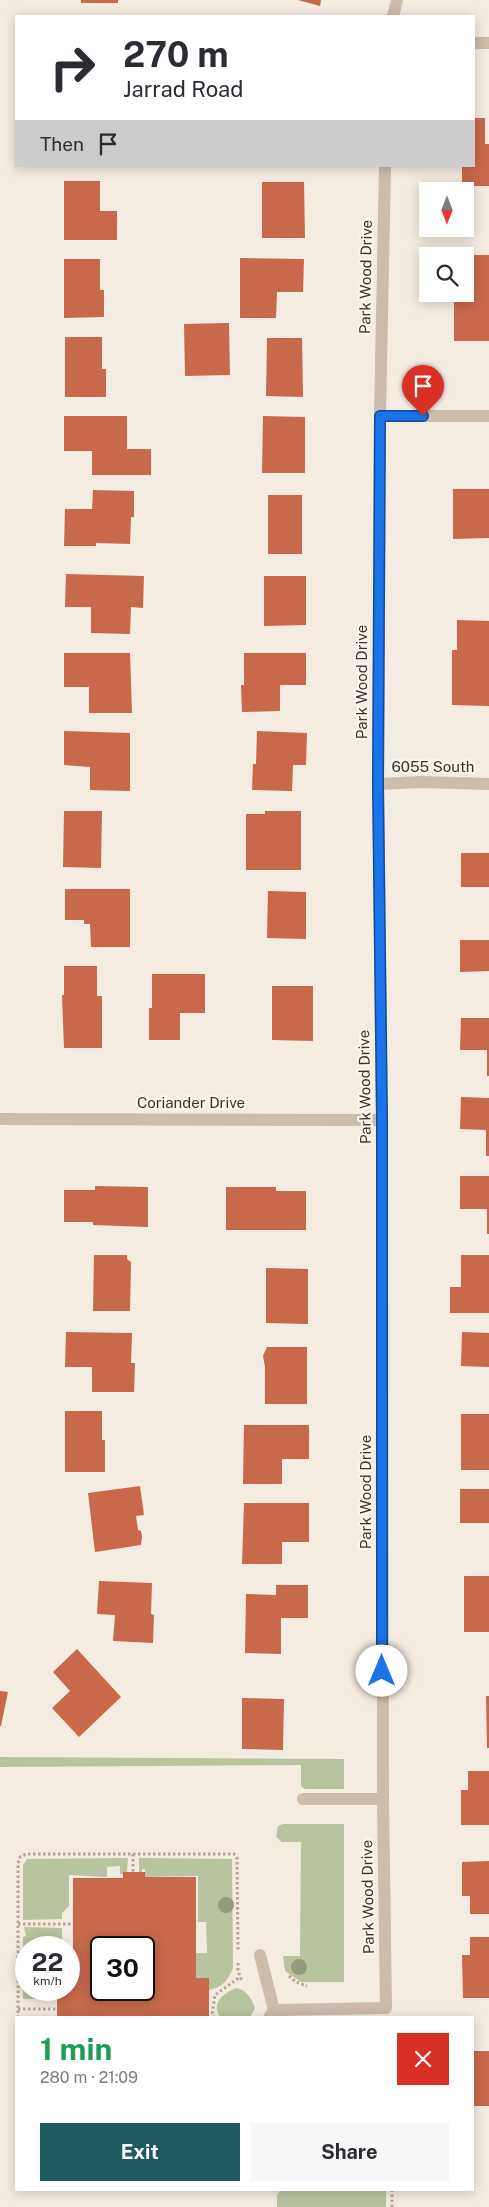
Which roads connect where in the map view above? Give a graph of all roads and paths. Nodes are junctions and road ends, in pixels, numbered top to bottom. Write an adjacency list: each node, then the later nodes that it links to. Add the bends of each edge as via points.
1 (397, 0): 2 (street)
2 (393, 15)
3 (475, 43): 4 (street)
4 (489, 43)
5 (385, 167): 6 (street, Park Wood Drive)
6 (380, 416): 7 (street); 8 (street, Park Wood Drive)
7 (489, 416)
8 (378, 784): 9 (street, 6055 South); 11 (street, Park Wood Drive)
9 (489, 784)
10 (0, 1119): 11 (street, Coriander Drive)
11 (382, 1120): 12 (street, Park Wood Drive)
12 (382, 1798): 13 (street); 27 (street, Park Wood Drive, via 386,2008)
13 (302, 1799)
14 (133, 1854): 15 (path); 16 (path, via 26,1854 20,1857); 18 (path, via 234,1854 237,1858)
15 (133, 1872)
16 (18, 1924): 17 (path); 25 (path)
17 (72, 1924)
18 (238, 1952)
19 (260, 1955): 27 (street)
20 (238, 1961): 22 (path)
21 (285, 1973): 24 (path, via 296,1982)
22 (240, 1977): 23 (path); 29 (path, via 215,1995 211,2008)
23 (243, 1984)
24 (309, 1986)
25 (18, 2008): 26 (path); 28 (path)
26 (58, 2008)
27 (272, 2014)
28 (18, 2016)
29 (213, 2016)
30 (392, 2191): 31 (path)
31 (392, 2207)

